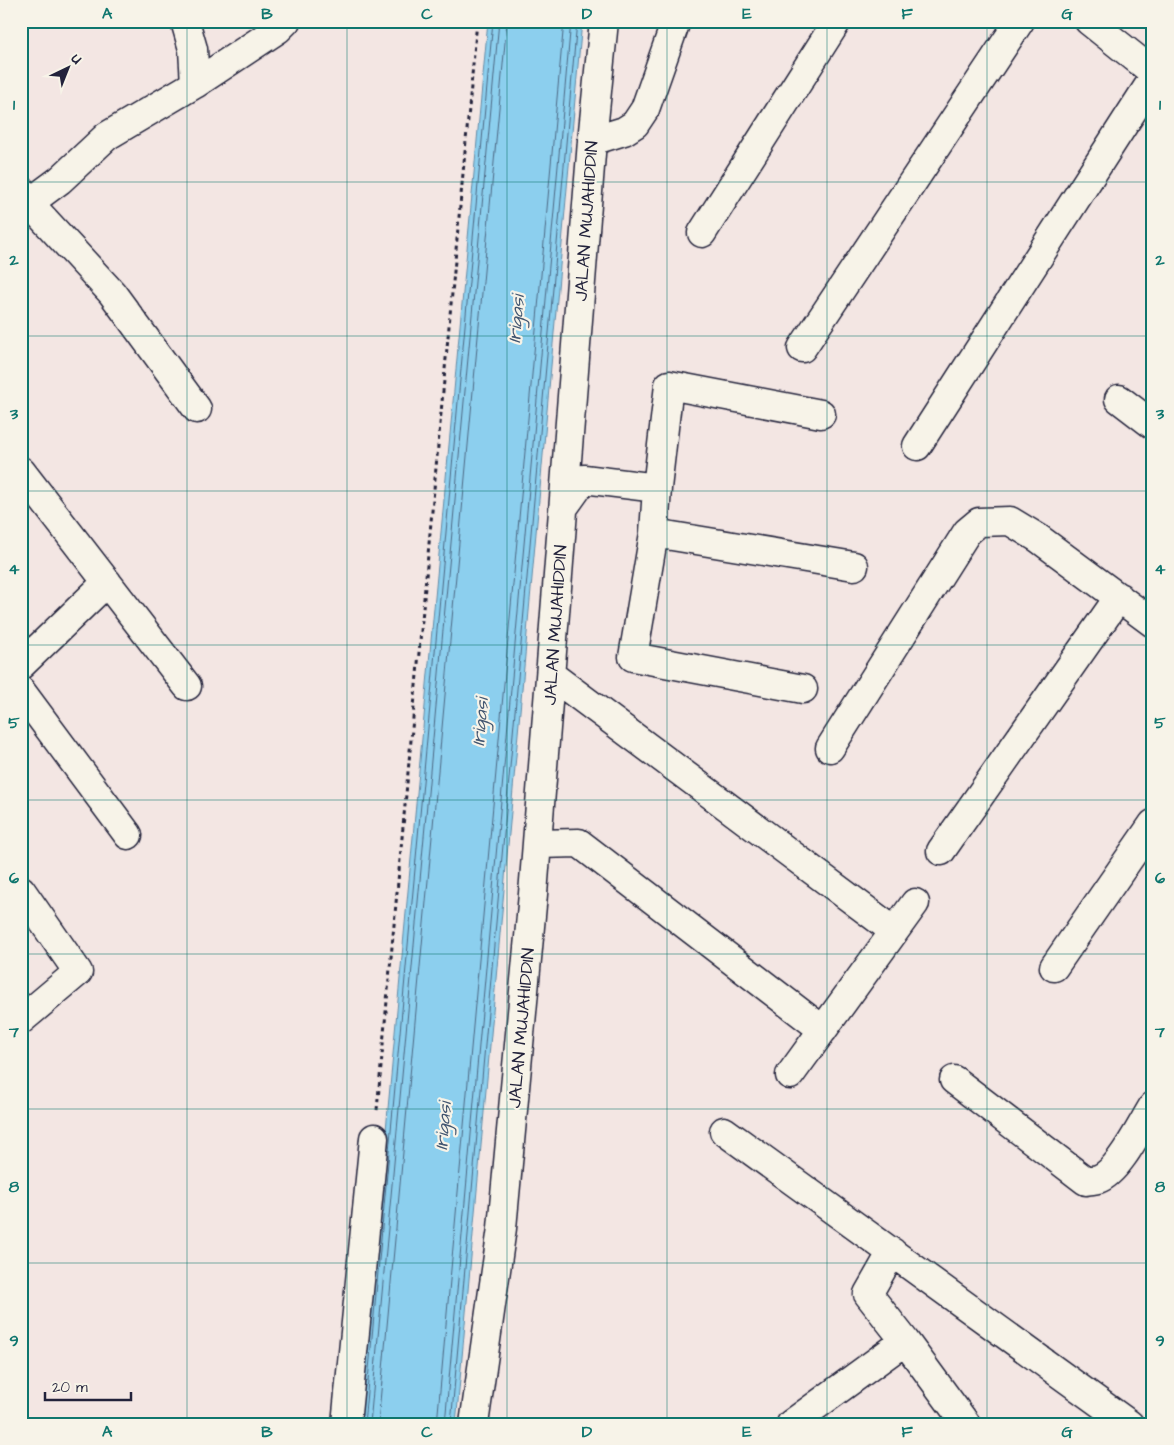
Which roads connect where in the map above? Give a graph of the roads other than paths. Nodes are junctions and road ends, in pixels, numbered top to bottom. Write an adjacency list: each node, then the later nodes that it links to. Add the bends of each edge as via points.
1 (185, 21): 11 (street, via 193,49)
2 (286, 21): 11 (street)
3 (604, 21): 12 (street, JALAN MUJAHIDDIN)
4 (676, 21): 12 (street, via 645,109 635,124)
5 (837, 21): 14 (street)
6 (1020, 21): 15 (street)
7 (1089, 21): 8 (street)
8 (1116, 30): 9 (street)
9 (1153, 72)
10 (1153, 79): 20 (street)
11 (194, 84): 13 (street, via 107,136 60,180)
12 (592, 141): 23 (street, JALAN MUJAHIDDIN)
13 (24, 201): 17 (street, via 112,294)
14 (702, 233)
15 (802, 348)
16 (1120, 400): 19 (street)
17 (197, 409)
18 (821, 414): 22 (street, via 669,385)
19 (1153, 425)
20 (917, 446)
21 (21, 472): 26 (street)
22 (657, 488): 23 (street, via 584,479); 24 (street)
23 (564, 506): 30 (street, JALAN MUJAHIDDIN)
24 (654, 532): 25 (street); 32 (street, via 633,657)
25 (854, 566)
26 (107, 582): 29 (street); 31 (street)
27 (1119, 597): 28 (street); 34 (street, via 1010,521 979,522 967,532); 38 (street)
28 (1153, 623)
29 (21, 665)
30 (551, 675): 37 (street, JALAN MUJAHIDDIN); 41 (street)
31 (187, 686)
32 (803, 689)
33 (21, 692): 36 (street)
34 (830, 748)
35 (1153, 824): 42 (street)
36 (128, 835)
37 (537, 844): 44 (street, via 579,843); 53 (street, JALAN MUJAHIDDIN, via 502,1228)
38 (941, 851)
39 (21, 890): 43 (street, via 78,972)
40 (915, 903): 41 (street)
41 (894, 931): 44 (street)
42 (1054, 966)
43 (22, 1020)
44 (823, 1030): 45 (street)
45 (790, 1075)
46 (954, 1080): 47 (street, via 1086,1181 1099,1179 1118,1163)
47 (1153, 1106)
48 (724, 1131): 50 (street)
49 (374, 1138): 52 (street)
50 (892, 1252): 51 (street, via 868,1294); 56 (street)
51 (905, 1340): 54 (street); 55 (street)
52 (346, 1424)
53 (474, 1424)
54 (791, 1424)
55 (966, 1424)
56 (1129, 1424)

